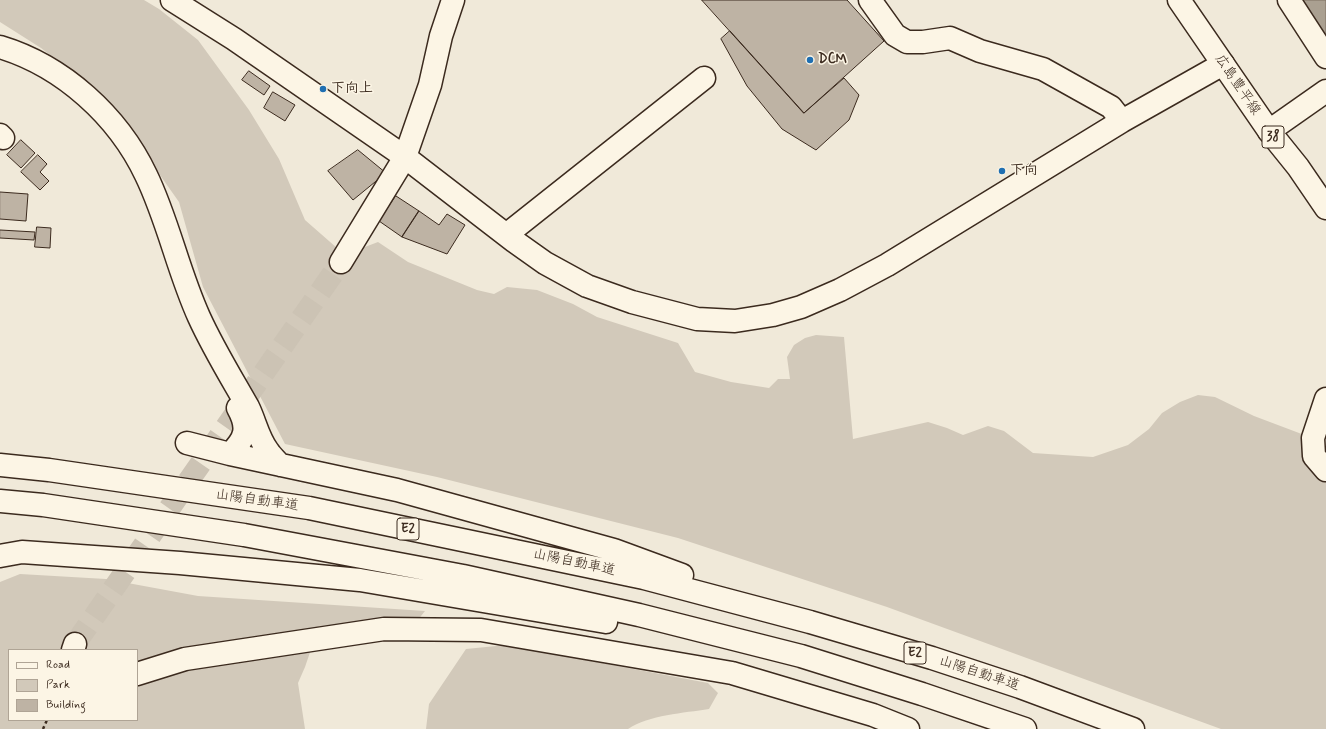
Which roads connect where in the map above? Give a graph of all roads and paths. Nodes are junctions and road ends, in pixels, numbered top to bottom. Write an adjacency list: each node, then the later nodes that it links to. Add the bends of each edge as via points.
1 (172, 0): 14 (main road, via 234,39)
2 (453, 0): 14 (main road, via 441,36 430,85)
3 (870, 0): 12 (main road, via 895,35 907,42 950,38 980,51 1043,69 1111,107)
4 (1179, 0): 9 (main road, 広島豊平線 / 38)
5 (1289, 0): 8 (main road)
6 (0, 47): 21 (main road, via 40,64 72,85 96,105 123,136 156,198 199,317 253,417 259,435 268,451)
7 (0, 57): 20 (main road, via 30,69 59,86 89,109 105,125 130,161 149,203 175,278 196,328 243,417 245,430 240,444)
8 (1326, 57)
9 (1223, 64): 12 (main road); 13 (main road, 広島豊平線 / 38)
10 (704, 78): 16 (main road)
11 (1326, 91): 13 (main road)
12 (1122, 121): 16 (main road, via 887,265 833,293 801,307 773,315 735,321 697,319 632,302 587,286 544,263)
13 (1269, 131): 15 (main road, 広島豊平線 / 38)
14 (405, 157): 16 (main road); 17 (main road)
15 (1326, 208)
16 (506, 235)
17 (341, 262)
18 (1326, 399): 23 (main road, via 1313,438 1314,456)
19 (187, 443): 20 (main road)
20 (230, 454): 21 (main road)
21 (280, 464): 26 (main road, via 397,490 614,550)
22 (0, 465): 26 (main road, 山陽自動車道 / E2, via 309,508 644,578)
23 (1326, 470)
24 (0, 501): 27 (main road, via 244,535 463,576 639,614)
25 (0, 556): 27 (main road, via 22,552 180,563 360,580)
26 (810, 622): 31 (main road, 山陽自動車道 / E2, via 1020,687)
27 (801, 656): 30 (main road)
28 (138, 674): 29 (main road, via 185,659 384,629 482,630 732,673 873,714)
29 (908, 729)
30 (1025, 729)
31 (1133, 729)

